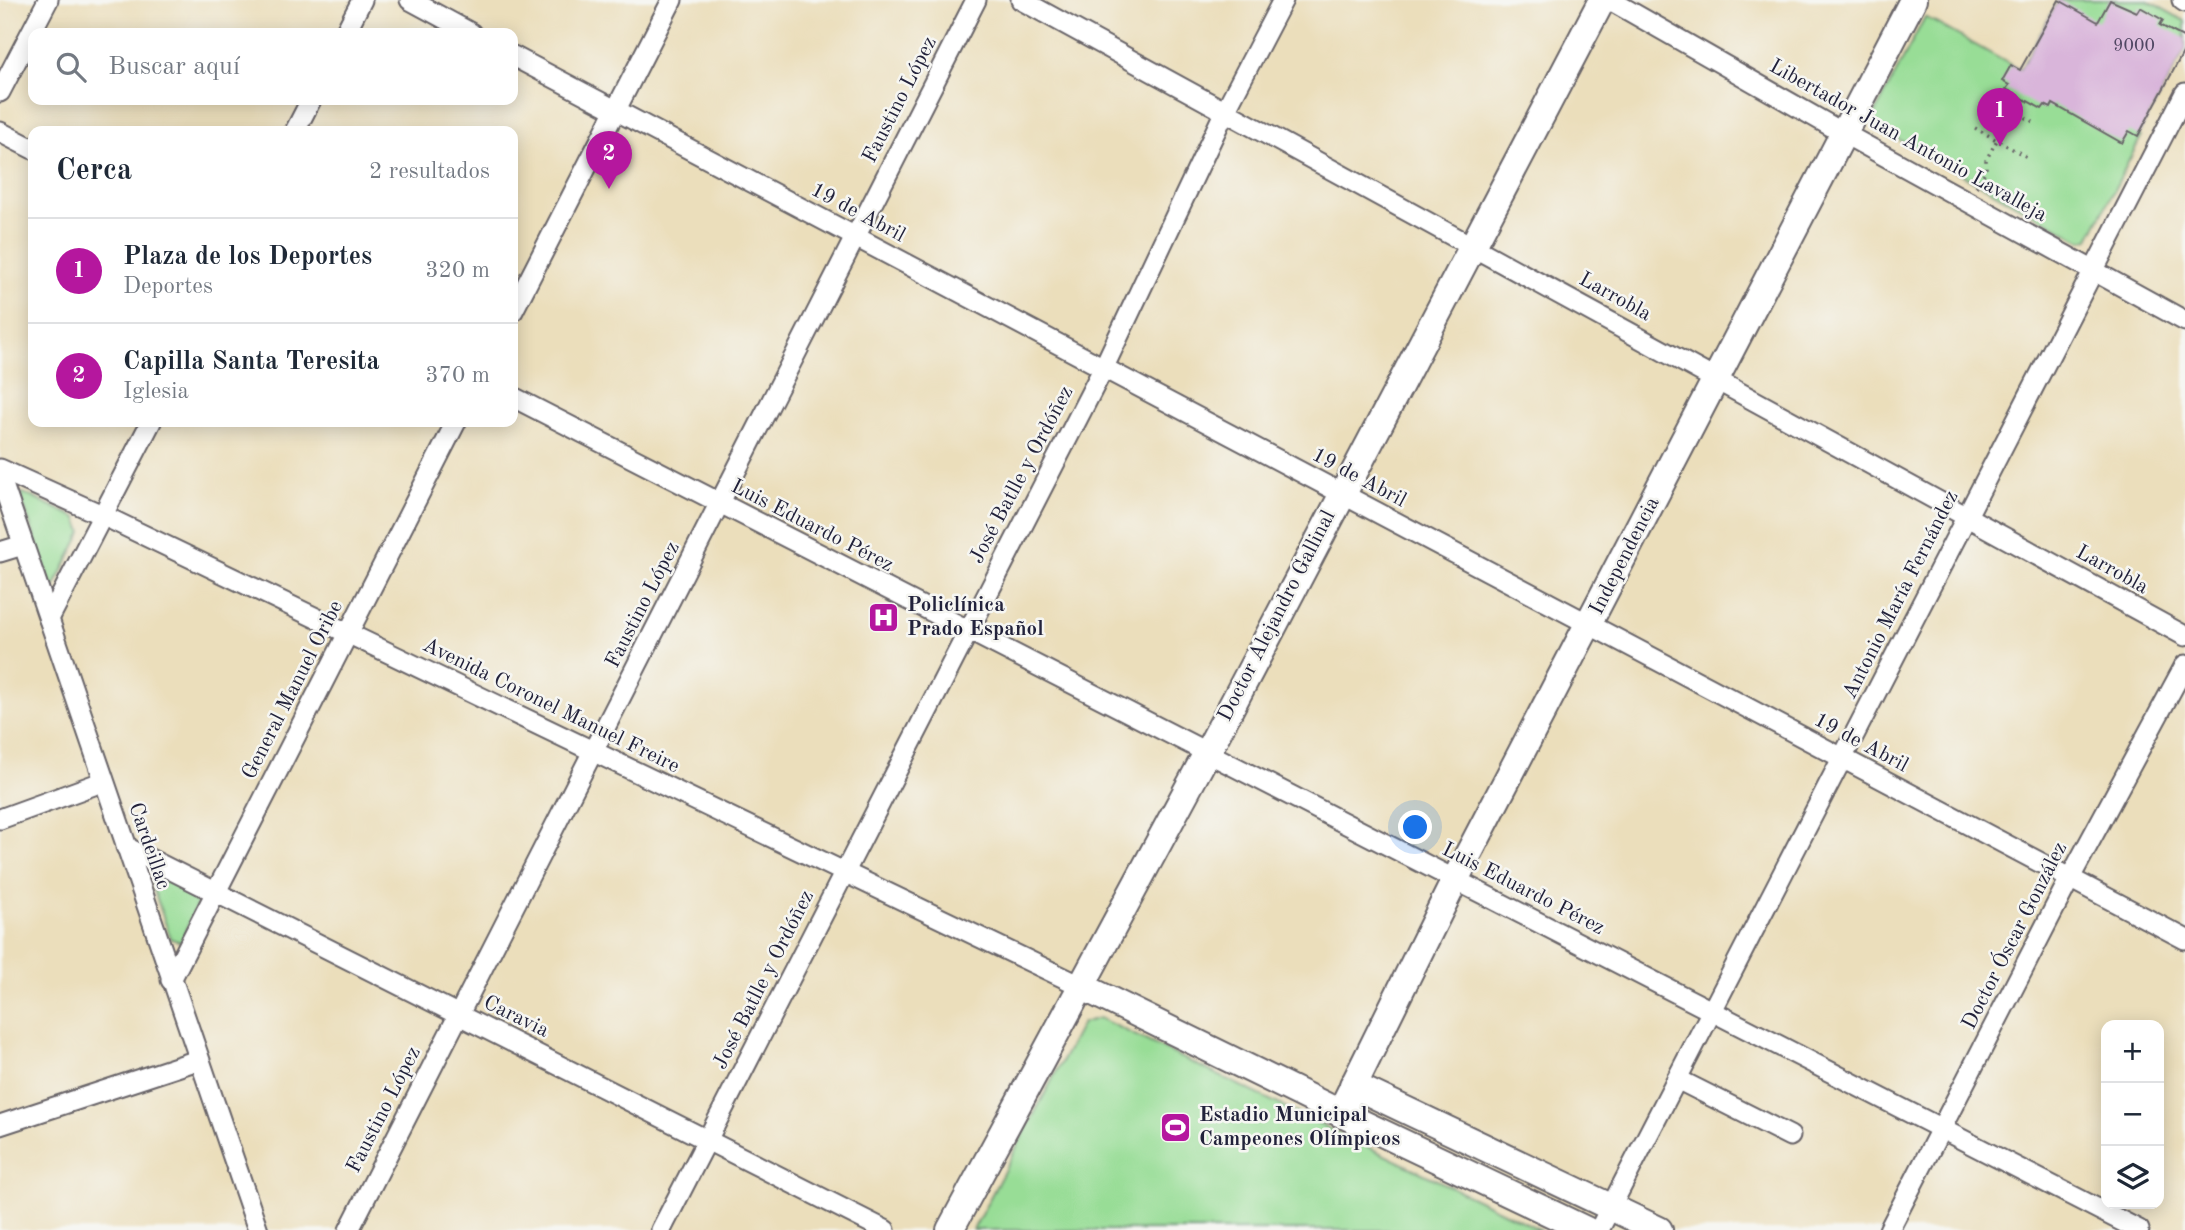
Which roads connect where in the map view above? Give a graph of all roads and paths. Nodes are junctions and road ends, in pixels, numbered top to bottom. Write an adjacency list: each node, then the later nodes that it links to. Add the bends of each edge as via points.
1 (48, 0): 11 (street)
2 (362, 0): 12 (street)
3 (410, 0): 13 (street)
4 (673, 0): 22 (street)
5 (976, 0): 33 (street, Faustino López)
6 (1021, 0): 23 (street, Larrobla)
7 (1283, 0): 23 (street, José Batlle y Ordóñez)
8 (1601, 0): 34 (street, Doctor Alejandro Gallinal)
9 (1610, 0): 28 (street, Libertador Juan Antonio Lavalleja)
10 (1913, 0): 28 (street, Independencia)
11 (33, 28)
12 (348, 28)
13 (462, 28)
14 (28, 38): 16 (street)
15 (518, 59): 22 (street, 19 de Abril)
16 (0, 92)
17 (2185, 93): 35 (street, Antonio María Fernández)
18 (1998, 96): 21 (path)
19 (2021, 97): 21 (path)
20 (309, 105): 25 (street)
21 (2015, 108): 24 (path); 29 (path)
22 (615, 111): 33 (street, 19 de Abril); 36 (street)
23 (1225, 111): 34 (street, Larrobla); 38 (street, José Batlle y Ordóñez)
24 (2035, 123)
25 (298, 126)
26 (1975, 128): 29 (path)
27 (0, 132): 30 (street)
28 (1843, 133): 32 (street, Libertador Juan Antonio Lavalleja); 39 (street, Independencia)
29 (1997, 140): 31 (path); 32 (path)
30 (28, 146)
31 (2027, 157)
32 (1969, 201): 35 (street, Libertador Juan Antonio Lavalleja)
33 (857, 239): 38 (street, 19 de Abril); 46 (street, Faustino López)
34 (1472, 245): 39 (street, Larrobla); 45 (street, Doctor Alejandro Gallinal)
35 (2093, 269): 37 (street, Libertador Juan Antonio Lavalleja); 48 (street, Antonio María Fernández)
36 (518, 301)
37 (2185, 321)
38 (1103, 369): 45 (street, 19 de Abril); 53 (street, José Batlle y Ordóñez)
39 (1716, 378): 48 (street, Larrobla); 52 (street, Independencia)
40 (518, 400): 46 (street, Luis Eduardo Pérez)
41 (148, 427): 47 (street)
42 (453, 427): 54 (street, General Manuel Oribe)
43 (0, 469): 47 (street, Avenida Coronel Manuel Freire)
44 (0, 476): 49 (street, Cardeillac)
45 (1340, 493): 52 (street, 19 de Abril); 58 (street, Doctor Alejandro Gallinal)
46 (720, 505): 53 (street, Luis Eduardo Pérez); 57 (street, Faustino López)
47 (104, 516): 51 (street); 54 (street, Avenida Coronel Manuel Freire)
48 (1967, 517): 55 (street, Larrobla); 59 (street, Antonio María Fernández)
49 (23, 545): 50 (street); 51 (street, Cardeillac)
50 (0, 552)
51 (49, 620): 60 (street, Cardeillac)
52 (1590, 625): 59 (street, 19 de Abril); 65 (street, Independencia)
53 (967, 629): 58 (street, Luis Eduardo Pérez); 63 (street, José Batlle y Ordóñez)
54 (348, 633): 57 (street, Avenida Coronel Manuel Freire); 66 (street, General Manuel Oribe)
55 (2185, 636)
56 (2185, 665): 64 (street, Doctor Óscar González)
57 (594, 751): 63 (street, Avenida Coronel Manuel Freire); 71 (street, Faustino López)
58 (1207, 753): 65 (street, Luis Eduardo Pérez); 69 (street, Doctor Alejandro Gallinal)
59 (1842, 759): 64 (street, 19 de Abril); 70 (street, Antonio María Fernández)
60 (102, 782): 61 (street); 62 (street, Cardeillac)
61 (0, 819)
62 (126, 847): 66 (street, Caravia); 68 (street, Cardeillac)
63 (844, 873): 69 (street, Avenida Coronel Manuel Freire); 79 (street, José Batlle y Ordóñez)
64 (2070, 878): 67 (street, 19 de Abril); 77 (street, Doctor Óscar González)
65 (1455, 880): 70 (street, Luis Eduardo Pérez); 74 (street, Independencia)
66 (217, 891): 68 (street, General Manuel Oribe); 71 (street, Caravia)
67 (2185, 939)
68 (171, 980): 72 (street, Cardeillac)
69 (1081, 985): 75 (street); 85 (street, Doctor Alejandro Gallinal)
70 (1712, 1012): 73 (street, Antonio María Fernández); 77 (street, Luis Eduardo Pérez)
71 (458, 1014): 79 (street, Caravia); 82 (street, Faustino López)
72 (198, 1060): 76 (street); 81 (street, Cardeillac)
73 (1677, 1079): 78 (street); 80 (street, Antonio María Fernández)
74 (1353, 1085): 75 (street, Independencia); 80 (street)
75 (1340, 1113): 86 (street)
76 (0, 1125)
77 (1940, 1130): 89 (street, Doctor Óscar González); 90 (street, Luis Eduardo Pérez)
78 (1790, 1136)
79 (709, 1139): 83 (street, José Batlle y Ordóñez); 84 (street, Caravia)
80 (1612, 1206): 87 (street, Antonio María Fernández); 88 (street)
81 (258, 1230)
82 (349, 1230)
83 (661, 1230)
84 (885, 1230)
85 (950, 1230)
86 (1586, 1230)
87 (1599, 1230)
88 (1659, 1230)
89 (1889, 1230)
90 (2139, 1230)

